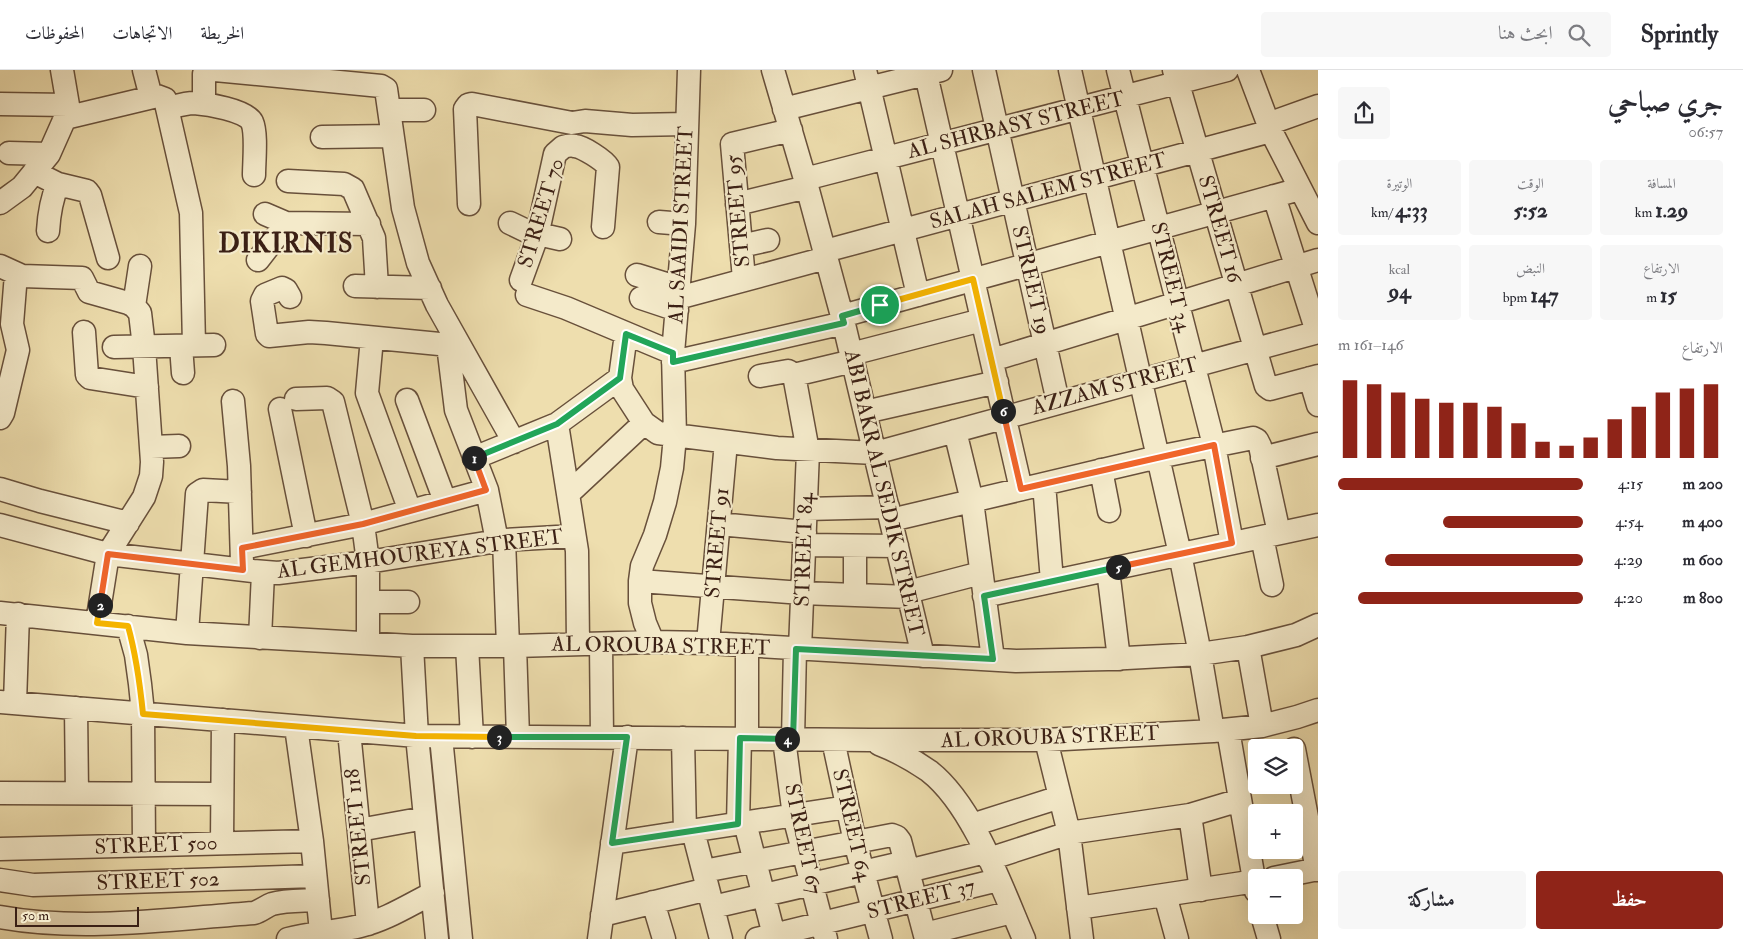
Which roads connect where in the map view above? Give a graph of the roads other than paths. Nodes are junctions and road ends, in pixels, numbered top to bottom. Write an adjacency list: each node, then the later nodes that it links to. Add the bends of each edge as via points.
1 (62, 70): 24 (street)
2 (144, 70): 17 (street)
3 (207, 70): 19 (street, via 204,74)
4 (215, 70): 13 (street)
5 (689, 70): 27 (street, AL SAAIDI STREET)
6 (773, 70): 25 (street, ABI BAKR AL SEDIK STREET)
7 (984, 70): 29 (street, STREET 19)
8 (1070, 70): 21 (street)
9 (1118, 70): 16 (street, STREET 34)
10 (1227, 70): 14 (street, AL SHRBASY STREET)
11 (1248, 70): 28 (street)
12 (931, 71): 15 (street); 32 (street)
13 (329, 75): 22 (street, via 381,86 386,89)
14 (1176, 76): 16 (street, AL SHRBASY STREET); 34 (street, STREET 16)
15 (867, 79): 25 (street); 37 (street)
16 (1125, 97): 21 (street, AL SHRBASY STREET); 38 (street, STREET 34)
17 (159, 100): 19 (street); 24 (street); 96 (street, via 191,213)
18 (0, 104): 24 (street)
19 (204, 104): 40 (street, via 230,110 251,120 254,128)
20 (1318, 106): 28 (street, SALAH SALEM STREET)
21 (1079, 108): 29 (street, AL SHRBASY STREET); 41 (street)
22 (389, 110): 23 (street); 30 (street)
23 (424, 110)
24 (67, 112): 36 (street)
25 (788, 119): 43 (street, ABI BAKR AL SEDIK STREET); 50 (street, STREET 95, via 732,144)
26 (578, 122): 27 (street); 33 (street); 49 (street, via 468,105 465,109)
27 (687, 124): 57 (street, AL SAAIDI STREET)
28 (1270, 127): 34 (street, SALAH SALEM STREET); 45 (street)
29 (997, 130): 32 (street, AL SHRBASY STREET); 47 (street, STREET 19)
30 (392, 136): 31 (street); 81 (street, via 403,208 418,262)
31 (322, 137)
32 (942, 144): 37 (street, AL SHRBASY STREET); 52 (street)
33 (569, 146): 58 (street, via 606,162); 62 (street, STREET 70, via 555,154)
34 (1197, 151): 38 (street, SALAH SALEM STREET); 51 (street, STREET 16)
35 (9, 153): 36 (street)
36 (49, 154): 39 (street)
37 (886, 158): 43 (street, AL SHRBASY STREET); 60 (street)
38 (1143, 166): 41 (street, SALAH SALEM STREET); 59 (street, STREET 34)
39 (34, 172): 44 (street); 48 (street, via 22,187)
40 (254, 176)
41 (1095, 178): 47 (street, SALAH SALEM STREET); 65 (street)
42 (288, 181): 56 (street, via 349,186 354,190)
43 (806, 183): 50 (street, AL SHRBASY STREET); 67 (street, ABI BAKR AL SEDIK STREET)
44 (58, 184): 61 (street, via 50,207); 68 (street, via 87,191 90,195)
45 (1300, 189): 46 (street); 55 (street)
46 (1274, 196): 51 (street); 73 (street)
47 (1013, 200): 52 (street, SALAH SALEM STREET); 71 (street, STREET 19)
48 (0, 203)
49 (470, 204)
50 (737, 204): 66 (street, STREET 95)
51 (1216, 212): 59 (street); 78 (street, STREET 16)
52 (958, 215): 60 (street, SALAH SALEM STREET); 77 (street)
53 (659, 222): 57 (street)
54 (510, 223): 62 (street)
55 (1318, 223)
56 (369, 224): 69 (street, via 272,218 279,233); 80 (street, via 374,238)
57 (684, 224): 85 (street, AL SAAIDI STREET)
58 (603, 227)
59 (1158, 228): 65 (street); 86 (street, STREET 34)
60 (903, 230): 67 (street, SALAH SALEM STREET); 82 (street)
61 (48, 231)
62 (537, 235): 63 (street); 93 (street, STREET 70, via 524,288)
63 (560, 239)
64 (768, 240): 66 (street)
65 (1109, 242): 71 (street); 89 (street)
66 (741, 246): 76 (street, STREET 95)
67 (826, 254): 76 (street, SALAH SALEM STREET); 88 (street, ABI BAKR AL SEDIK STREET)
68 (108, 258)
69 (258, 260)
70 (1318, 260): 73 (street)
71 (1028, 264): 77 (street); 95 (street, STREET 19)
72 (140, 266): 87 (street)
73 (1296, 267): 78 (street); 92 (street)
74 (8, 270): 87 (street, via 82,278 89,292); 118 (street, via 12,324 18,350)
75 (637, 275): 85 (street)
76 (744, 279): 85 (street, SALAH SALEM STREET)
77 (973, 279): 82 (street); 90 (street)
78 (1237, 285): 86 (street); 100 (street, STREET 16)
79 (355, 286): 80 (street)
80 (377, 287): 81 (street)
81 (430, 288): 98 (street)
82 (918, 295): 88 (street)
83 (290, 297): 94 (street, via 286,290 280,288 263,298 269,336 309,332)
84 (641, 298): 85 (street)
85 (678, 298): 102 (street, AL SAAIDI STREET)
86 (1178, 303): 89 (street); 103 (street, STREET 34)
87 (134, 306): 97 (street, via 140,313)
88 (843, 319): 101 (street, ABI BAKR AL SEDIK STREET); 102 (street)
89 (1127, 319): 95 (street); 110 (street)
90 (982, 320): 101 (street); 104 (street)
91 (84, 332): 111 (street, via 87,375 90,378)
92 (1318, 332): 100 (street, AZZAM STREET)
93 (626, 334): 102 (street); 109 (street)
94 (372, 338): 98 (street); 144 (street, via 367,393)
95 (1045, 344): 104 (street); 114 (street, STREET 19)
96 (196, 345): 97 (street); 105 (street)
97 (144, 346): 99 (street); 111 (street)
98 (454, 346): 123 (street); 132 (street, via 456,410)
99 (114, 347)
100 (1255, 348): 103 (street, AZZAM STREET); 108 (street, STREET 16, via 1268,388)
101 (852, 357): 106 (street); 116 (street, ABI BAKR AL SEDIK STREET)
102 (673, 358): 122 (street, AL SAAIDI STREET)
103 (1194, 365): 110 (street, AZZAM STREET); 126 (street, STREET 34)
104 (994, 371): 116 (street); 117 (street)
105 (183, 373)
106 (794, 375): 107 (street, via 788,371); 129 (street, STREET 84)
107 (760, 376)
108 (1314, 377): 115 (street)
109 (620, 378): 119 (street, via 622,389); 120 (street)
110 (1140, 379): 114 (street, AZZAM STREET); 131 (street)
111 (147, 387): 128 (street)
112 (407, 400): 141 (street)
113 (233, 401): 139 (street)
114 (1058, 402): 117 (street, AZZAM STREET)
115 (1318, 405)
116 (865, 412): 130 (street, ABI BAKR AL SEDIK STREET)
117 (1005, 417): 121 (street, AZZAM STREET); 137 (street)
118 (0, 418)
119 (644, 423): 122 (street, AZZAM STREET, via 658,433); 140 (street)
120 (557, 424): 123 (street); 140 (street)
121 (955, 431): 130 (street, AZZAM STREET); 142 (street)
122 (675, 436): 124 (street, AZZAM STREET); 167 (street, AL SAAIDI STREET, via 665,502 642,566)
123 (514, 442): 132 (street)
124 (726, 442): 129 (street, AZZAM STREET); 149 (street, STREET 91)
125 (1318, 444): 133 (street)
126 (1214, 445): 131 (street); 133 (street, via 1253,438 1257,440); 157 (street, STREET 34)
127 (180, 446): 128 (street)
128 (151, 447): 147 (street, via 148,486)
129 (808, 451): 130 (street, AZZAM STREET); 143 (street, STREET 84)
130 (875, 453): 146 (street, ABI BAKR AL SEDIK STREET)
131 (1158, 457): 134 (street); 161 (street)
132 (474, 458): 138 (street)
133 (1262, 458): 152 (street)
134 (1101, 470): 135 (street); 145 (street)
135 (1044, 484): 137 (street); 168 (street)
136 (0, 489): 147 (street)
137 (1021, 489): 142 (street)
138 (486, 490): 141 (street); 156 (street)
139 (240, 492): 163 (street, via 198,492); 164 (street)
140 (568, 494): 154 (street)
141 (445, 501): 144 (street)
142 (972, 501): 146 (street); 166 (street)
143 (806, 509): 146 (street); 155 (street, STREET 84)
144 (410, 511): 148 (street)
145 (1109, 511)
146 (889, 513): 159 (street, ABI BAKR AL SEDIK STREET)
147 (128, 523): 160 (street)
148 (363, 524): 153 (street); 153 (street, via 333,402 327,398 288,404); 162 (street)
149 (719, 524): 155 (street); 170 (street, STREET 91)
150 (0, 525): 160 (street, AL GEMHOUREYA STREET)
151 (1318, 525): 152 (street)
152 (1270, 535): 157 (street); 169 (street)
153 (306, 536): 164 (street)
154 (574, 536): 156 (street, AL GEMHOUREYA STREET); 185 (street, via 578,567)
155 (805, 539): 158 (street); 171 (street, STREET 84)
156 (500, 540): 162 (street, AL GEMHOUREYA STREET); 191 (street)
157 (1232, 543): 161 (street)
158 (855, 546): 159 (street); 172 (street)
159 (897, 546): 173 (street, ABI BAKR AL SEDIK STREET)
160 (108, 554): 163 (street, AL GEMHOUREYA STREET); 178 (street)
161 (1180, 554): 165 (street); 194 (street)
162 (368, 562): 164 (street, AL GEMHOUREYA STREET, via 292,572); 175 (street)
163 (192, 564): 164 (street, AL GEMHOUREYA STREET); 181 (street)
164 (249, 564): 182 (street)
165 (1108, 570): 168 (street); 197 (street)
166 (981, 573): 173 (street); 174 (street)
167 (640, 581): 170 (street); 183 (street, AL SAAIDI STREET, via 640,602)
168 (1052, 581): 174 (street)
169 (1272, 585)
170 (713, 587): 171 (street); 187 (street, STREET 91)
171 (802, 593): 172 (street); 193 (street, STREET 84)
172 (855, 595): 173 (street)
173 (909, 595): 195 (street, ABI BAKR AL SEDIK STREET)
174 (984, 596): 196 (street)
175 (368, 602): 176 (street); 184 (street)
176 (408, 602)
177 (9, 614): 178 (street, AL OROUBA STREET); 198 (street)
178 (97, 623): 179 (street, AL OROUBA STREET)
179 (128, 626): 181 (street, AL OROUBA STREET); 201 (street, via 139,674)
180 (1318, 626): 192 (street, AL OROUBA STREET, via 1296,636)
181 (187, 633): 182 (street, AL OROUBA STREET)
182 (260, 638): 184 (street, AL OROUBA STREET)
183 (653, 642): 186 (street, AL OROUBA STREET); 187 (street, AL OROUBA STREET)
184 (368, 644): 189 (street, AL OROUBA STREET)
185 (578, 644): 186 (street, AL OROUBA STREET); 191 (street, AL OROUBA STREET)
186 (601, 644): 212 (street)
187 (708, 644): 188 (street, AL OROUBA STREET)
188 (746, 645): 193 (street, AL OROUBA STREET); 215 (street)
189 (412, 646): 190 (street, AL OROUBA STREET); 208 (street)
190 (467, 646): 191 (street, AL OROUBA STREET); 210 (street)
191 (512, 646): 211 (street)
192 (1248, 647): 194 (street, AL OROUBA STREET); 204 (street)
193 (798, 649): 195 (street, AL OROUBA STREET); 216 (street, STREET 84)
194 (1200, 654): 197 (street, AL OROUBA STREET); 207 (street)
195 (923, 656): 196 (street, AL OROUBA STREET)
196 (993, 659): 197 (street, AL OROUBA STREET)
197 (1118, 659)
198 (8, 703): 199 (street, AL OROUBA STREET)
199 (76, 708): 201 (street, AL OROUBA STREET); 223 (street)
200 (1318, 710): 203 (street, AL OROUBA STREET)
201 (143, 714): 202 (street, AL OROUBA STREET); 224 (street)
202 (223, 720): 205 (street, AL OROUBA STREET); 225 (street)
203 (1288, 720): 204 (street, AL OROUBA STREET); 217 (street)
204 (1262, 726): 207 (street, AL OROUBA STREET)
205 (296, 727): 206 (street, AL OROUBA STREET); 238 (street)
206 (349, 731): 208 (street, AL OROUBA STREET); 235 (street, STREET 118)
207 (1221, 731): 220 (street, AL OROUBA STREET); 227 (street)
208 (416, 736): 209 (street, AL OROUBA STREET); 231 (street)
209 (441, 736): 210 (street, AL OROUBA STREET); 251 (street)
210 (472, 737): 211 (street, AL OROUBA STREET)
211 (518, 737): 212 (street, AL OROUBA STREET)
212 (602, 737): 213 (street, AL OROUBA STREET)
213 (627, 737): 214 (street, AL OROUBA STREET); 241 (street)
214 (683, 738): 215 (street, AL OROUBA STREET); 236 (street)
215 (743, 739): 216 (street, AL OROUBA STREET); 233 (street)
216 (788, 739): 218 (street, AL OROUBA STREET); 230 (street, STREET 67)
217 (1292, 739)
218 (833, 740): 219 (street, AL OROUBA STREET); 228 (street, STREET 64)
219 (870, 740): 220 (street, AL OROUBA STREET); 234 (street, via 902,753 930,772 954,797)
220 (1046, 740): 226 (street)
221 (1308, 774): 232 (street)
222 (0, 793): 223 (street)
223 (77, 793): 224 (street)
224 (144, 793): 225 (street); 242 (street)
225 (222, 794): 240 (street)
226 (1060, 797): 234 (street); 237 (street)
227 (1240, 800): 229 (street); 248 (street)
228 (847, 807): 230 (street); 239 (street, STREET 64)
229 (1190, 815): 237 (street); 260 (street)
230 (794, 816): 233 (street); 244 (street, STREET 67)
231 (425, 818): 235 (street); 256 (street)
232 (1313, 820): 249 (street)
233 (742, 824): 236 (street); 246 (street)
234 (972, 825): 245 (street)
235 (359, 830): 272 (street, STREET 118)
236 (689, 832): 241 (street); 259 (street)
237 (1069, 833): 245 (street); 266 (street)
238 (312, 841): 240 (street, STREET 500); 253 (street)
239 (855, 842): 244 (street); 247 (street, via 892,835 897,837); 250 (street, STREET 64)
240 (222, 843): 242 (street, STREET 500)
241 (612, 843): 269 (street)
242 (144, 845): 243 (street, STREET 500)
243 (0, 849)
244 (804, 852): 246 (street); 257 (street, STREET 67)
245 (987, 856): 247 (street); 255 (street)
246 (755, 861): 259 (street); 261 (street)
247 (907, 867): 250 (street); 264 (street)
248 (1257, 869)
249 (1317, 870): 252 (street)
250 (863, 872): 257 (street); 267 (street, STREET 64)
251 (455, 873): 256 (street); 280 (street)
252 (1303, 873)
253 (315, 876): 254 (street, STREET 502, via 33,885); 263 (street)
254 (0, 880)
255 (998, 880): 264 (street, STREET 37); 268 (street)
256 (432, 884): 272 (street); 279 (street)
257 (812, 884): 261 (street); 273 (street, STREET 67)
258 (1248, 884): 260 (street)
259 (708, 889): 261 (street); 265 (street); 283 (street)
260 (1201, 890): 262 (street)
261 (764, 895): 277 (street)
262 (1165, 895): 266 (street); 286 (street)
263 (318, 900): 274 (street, via 278,903 254,913); 275 (street)
264 (916, 900): 267 (street, STREET 37); 276 (street)
265 (653, 902): 269 (street); 282 (street)
266 (1078, 908): 278 (street)
267 (874, 911): 273 (street, STREET 37); 284 (street, STREET 64)
268 (1012, 912): 276 (street); 285 (street)
269 (602, 915): 281 (street)
270 (0, 917): 274 (street)
271 (1265, 924): 287 (street)
272 (372, 928): 275 (street)
273 (824, 931): 277 (street, STREET 37)
274 (69, 932)
275 (314, 936)
276 (926, 937)
277 (769, 938)
278 (1080, 938)
279 (437, 939)
280 (460, 939)
281 (599, 939)
282 (664, 939)
283 (721, 939)
284 (881, 939)
285 (1024, 939)
286 (1177, 939)
287 (1269, 939)

